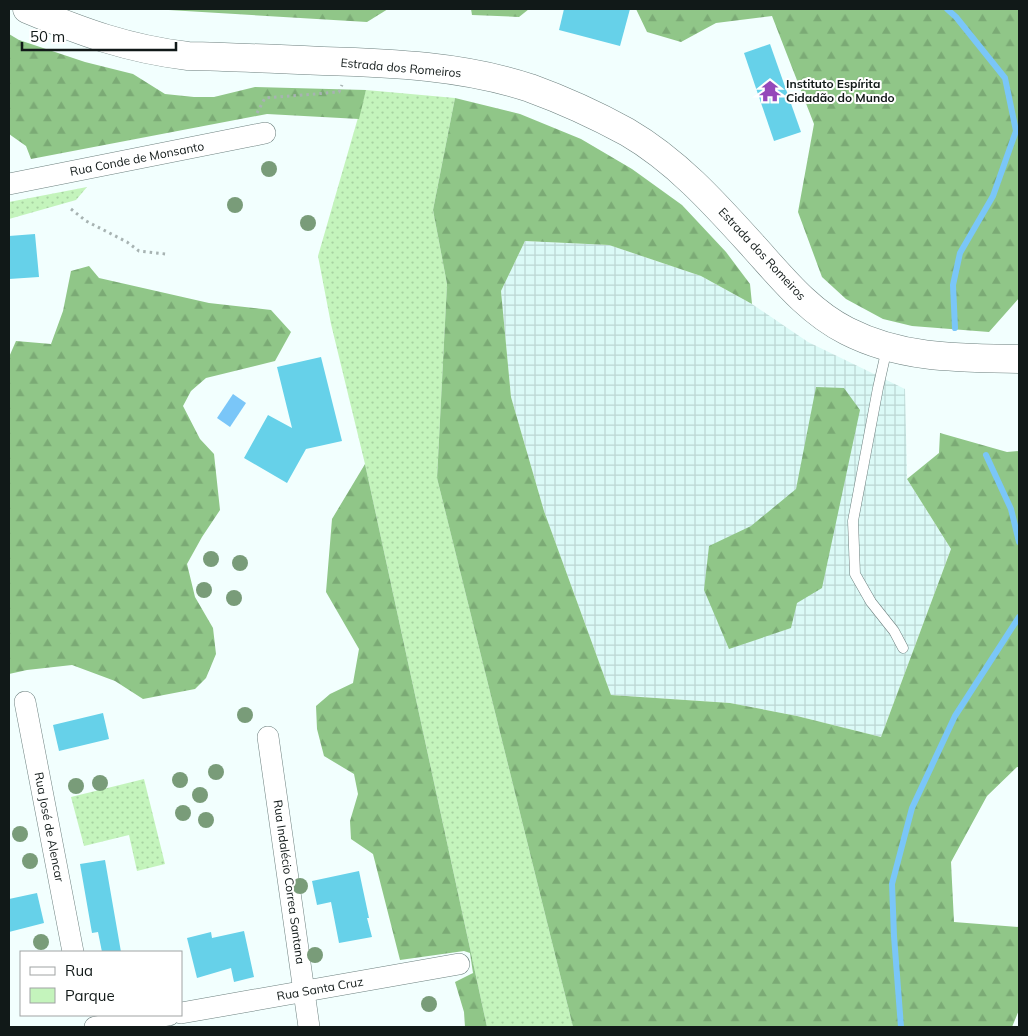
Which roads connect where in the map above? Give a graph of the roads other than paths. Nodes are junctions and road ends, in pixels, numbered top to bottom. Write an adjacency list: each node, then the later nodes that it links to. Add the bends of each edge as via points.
1 (27, 9): 4 (main road, Estrada dos Romeiros, via 100,38 160,53 439,69 529,88 628,133 667,160 696,184 792,290 847,331)
2 (255, 135): 3 (street, Rua Conde de Monsanto)
3 (9, 184)
4 (887, 347): 5 (main road, Estrada dos Romeiros, via 944,358); 6 (lane, via 853,521 855,574)
5 (1014, 356)
6 (902, 648)
7 (25, 702): 9 (street, Rua José de Alencar)
8 (268, 737): 11 (street, Rua Indalécio Correa Santana)
9 (73, 951)
10 (459, 964): 11 (street, Rua Santa Cruz)
11 (304, 992): 12 (street, Rua Santa Cruz); 15 (street, Rua Indalécio Correa Santana)
12 (182, 1013)
13 (163, 1016): 14 (street)
14 (96, 1027)
15 (309, 1027)

